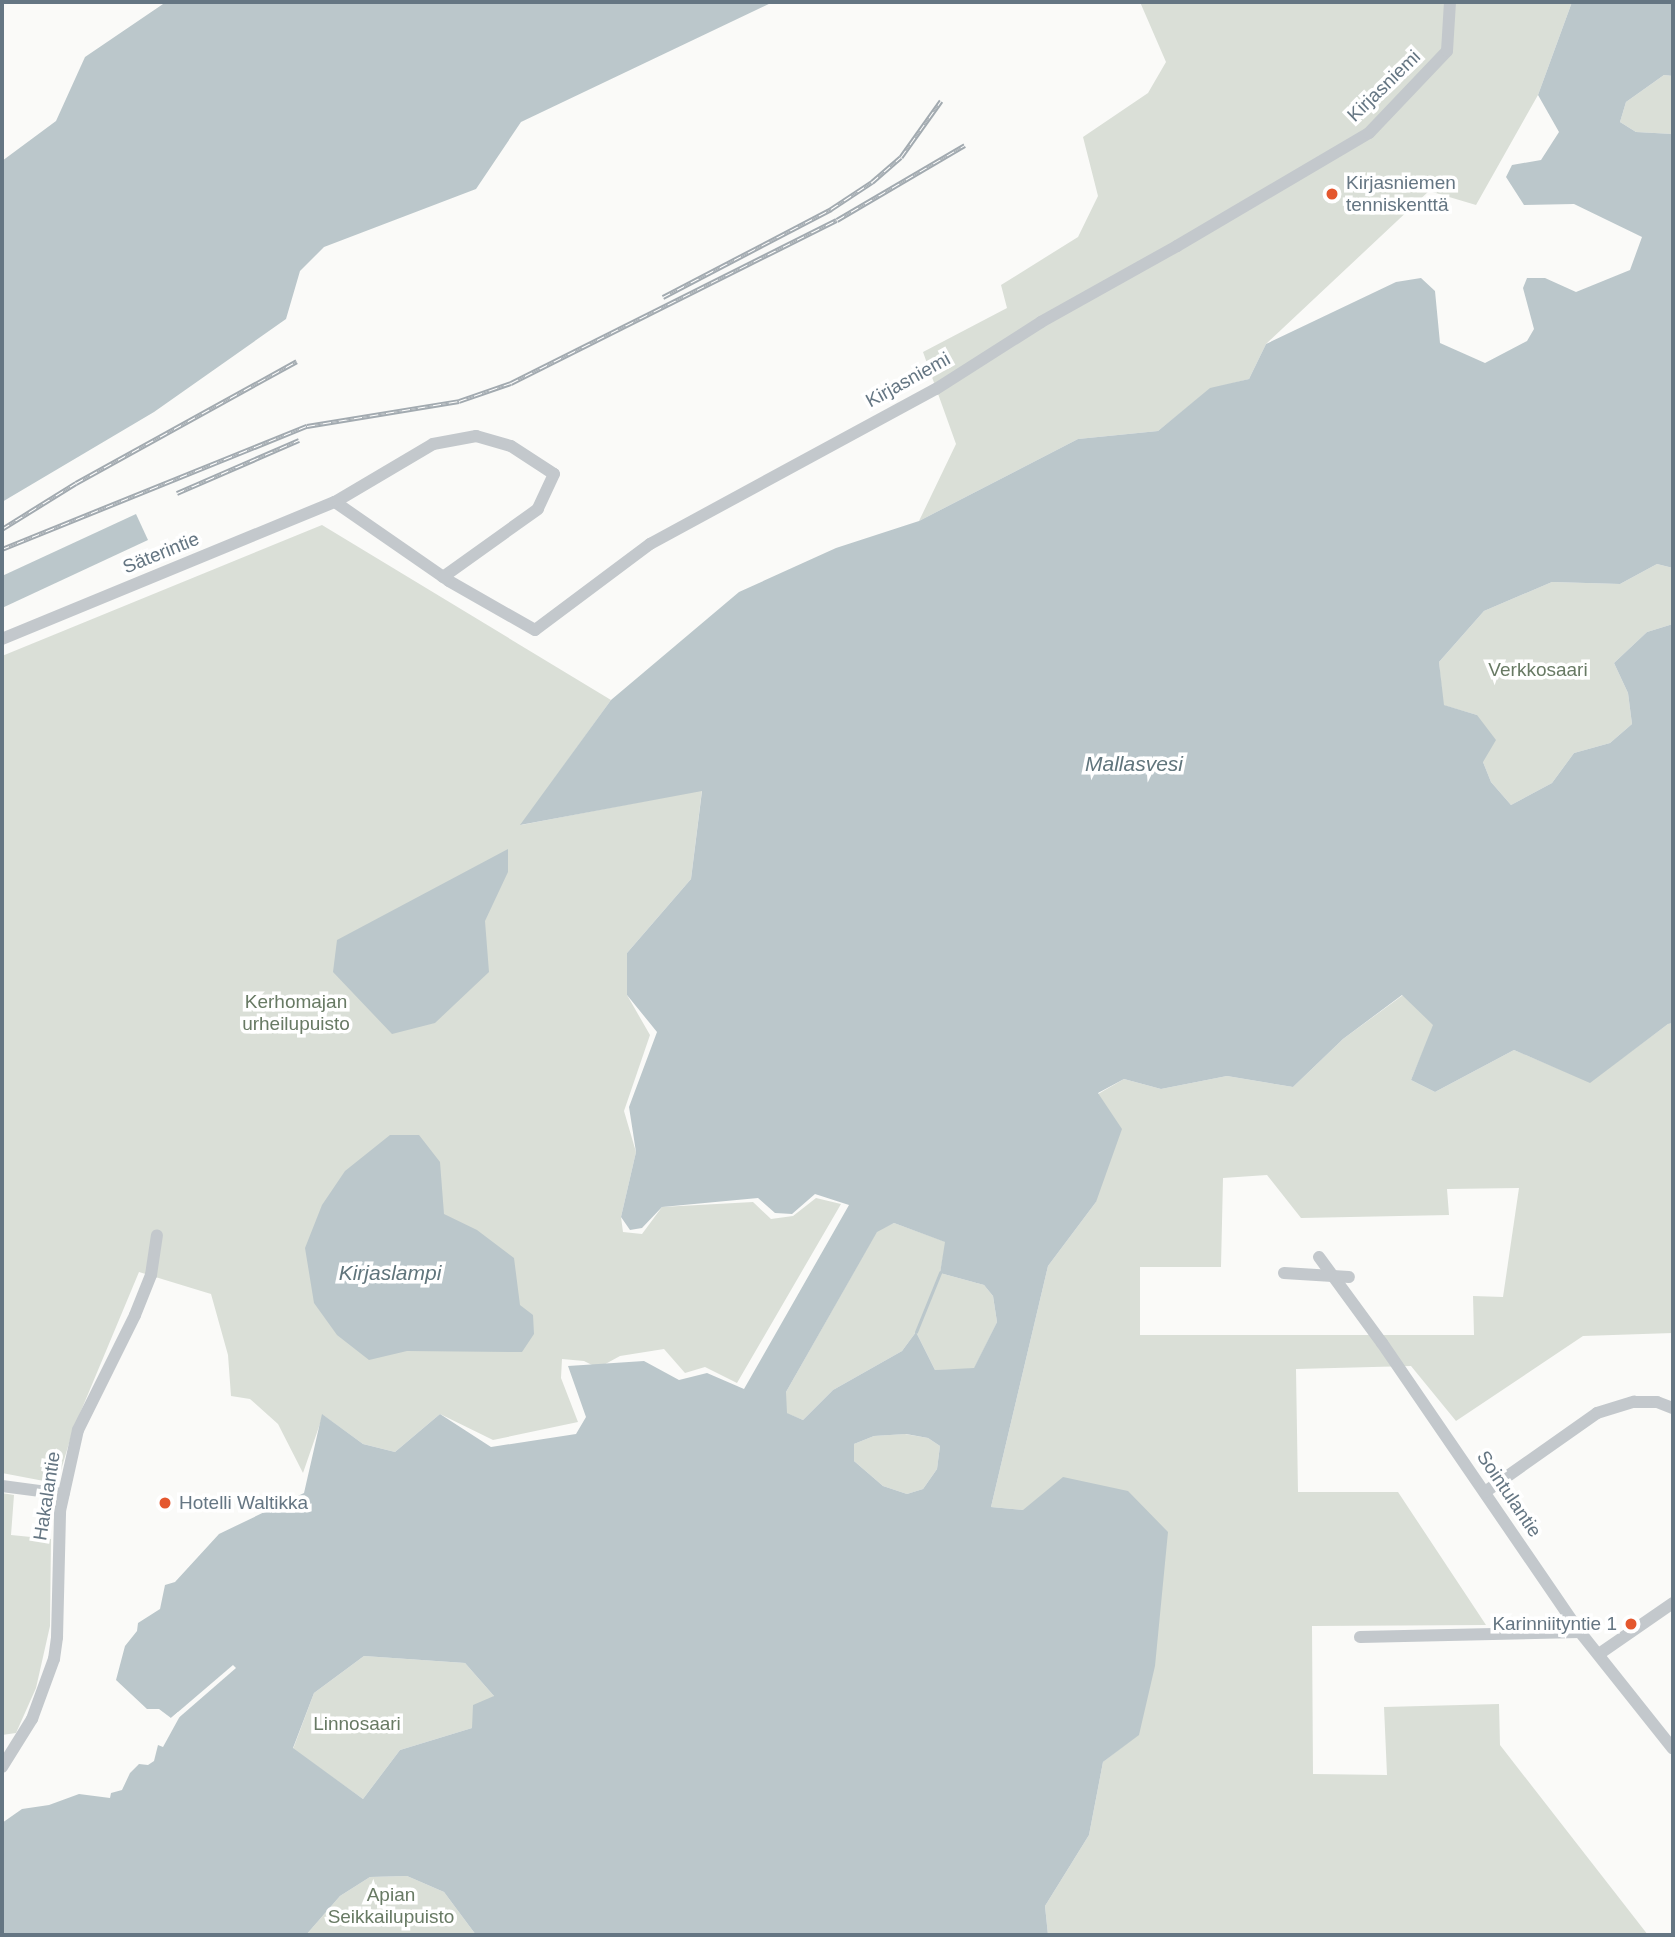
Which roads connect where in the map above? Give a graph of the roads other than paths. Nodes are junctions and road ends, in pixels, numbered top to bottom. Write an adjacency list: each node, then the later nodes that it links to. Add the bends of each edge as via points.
1 (1450, 2): 3 (street, Kirjasniemi, via 1447,51 1369,133 1041,322 936,389 650,544 535,630)
2 (335, 502): 3 (street, Kirjasniemi); 3 (street, Säterintie, via 433,444 476,436 511,446 554,474 538,509); 4 (street, Säterintie)
3 (443, 577)
4 (2, 639)
5 (157, 1236): 13 (street, Hakalantie, via 151,1275 135,1315 78,1430)
6 (1318, 1257): 9 (street, Sointulantie)
7 (1284, 1273): 9 (street)
8 (1349, 1277): 9 (street)
9 (1332, 1278): 12 (street, Sointulantie)
10 (1673, 1408): 12 (street, via 1665,1403 1634,1402 1597,1413)
11 (2, 1486): 13 (street)
12 (1485, 1492): 15 (street, Sointulantie)
13 (63, 1494): 19 (street, Hakalantie, via 54,1659 36,1710)
14 (1673, 1603): 17 (street)
15 (1580, 1633): 16 (street); 17 (street, Sointulantie)
16 (1360, 1637)
17 (1600, 1654): 18 (street, Sointulantie)
18 (1673, 1748)
19 (2, 1767)

